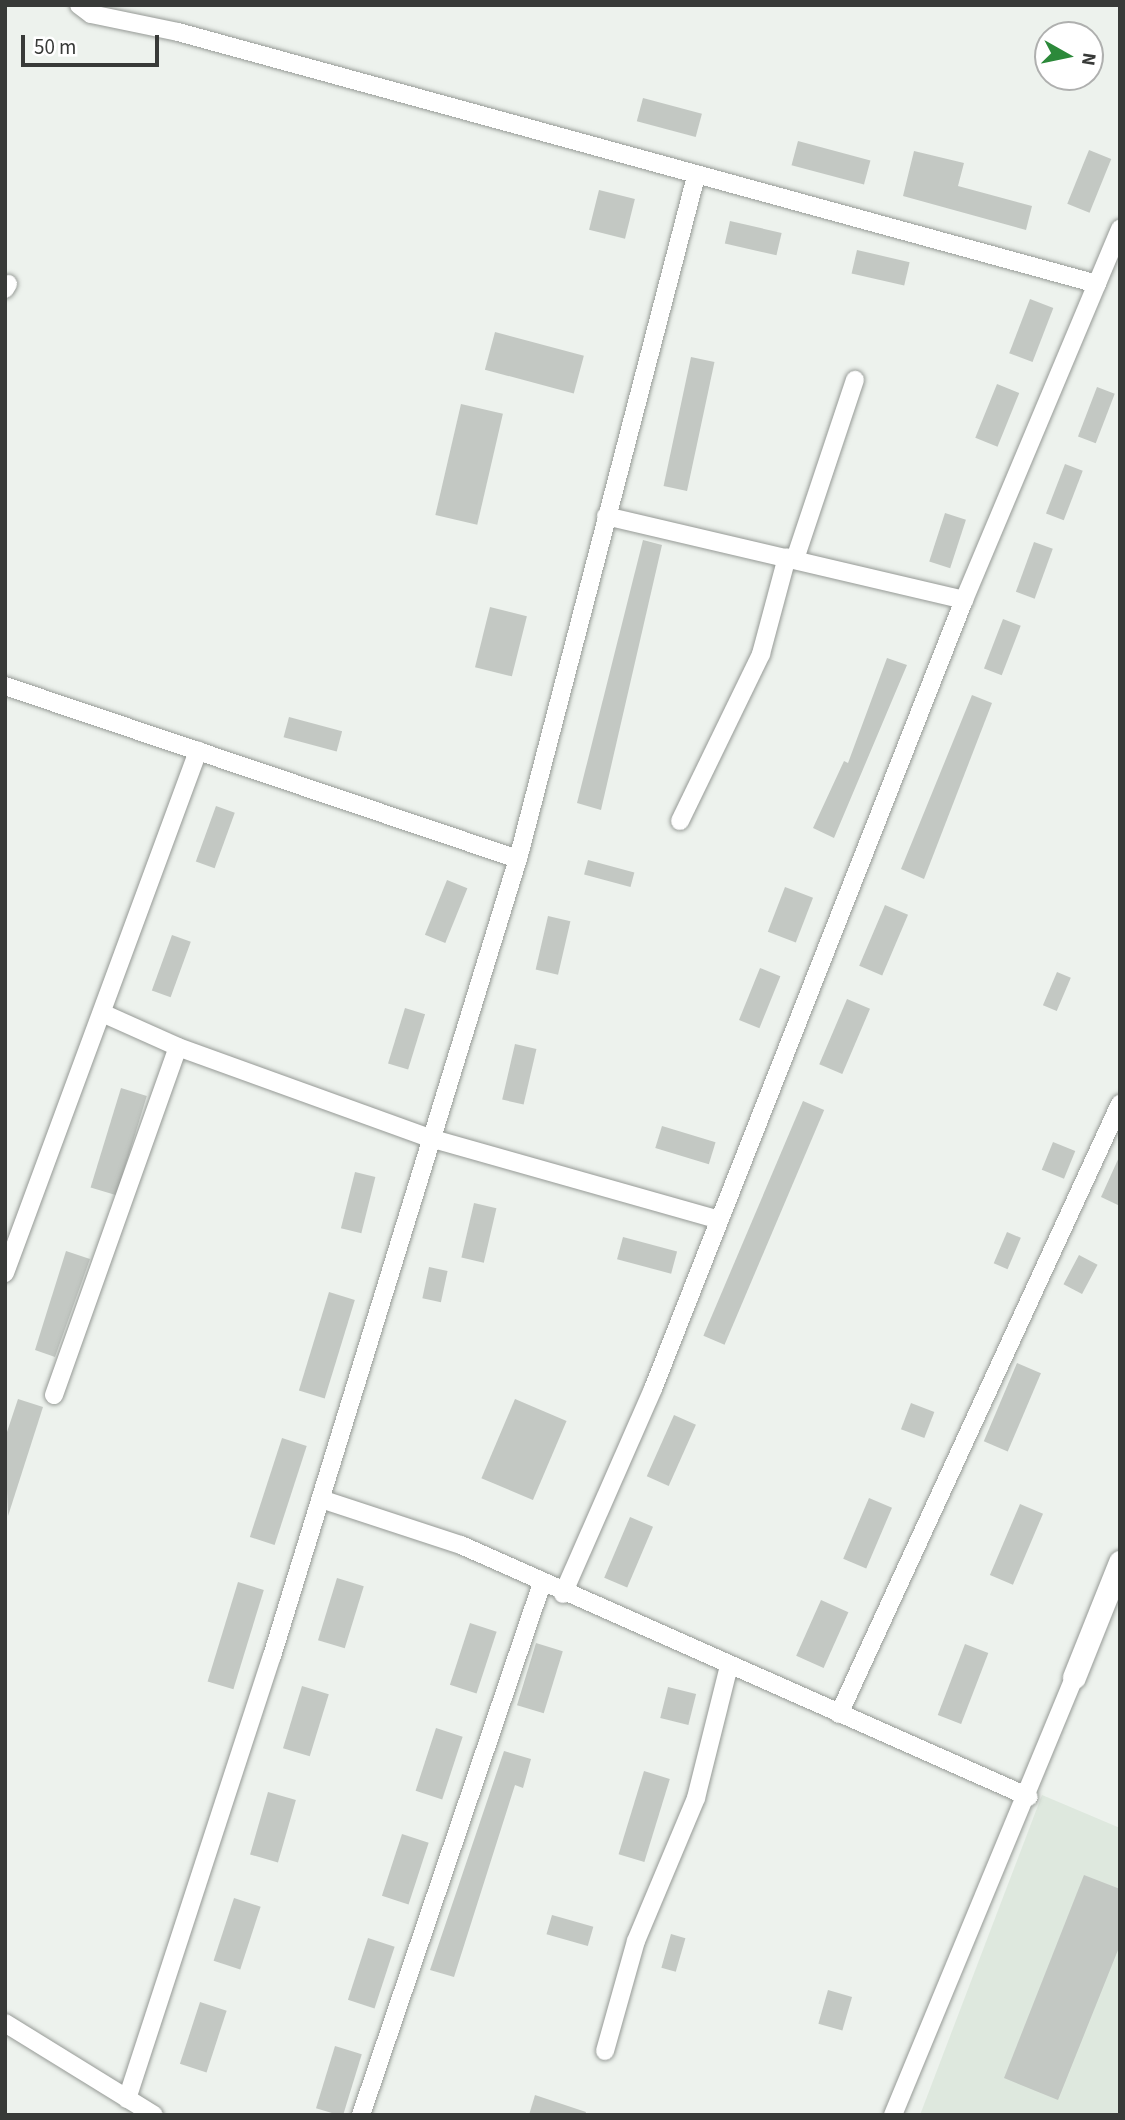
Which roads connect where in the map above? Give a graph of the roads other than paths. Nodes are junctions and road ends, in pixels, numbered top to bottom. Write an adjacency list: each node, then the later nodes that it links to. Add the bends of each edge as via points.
1 (79, 5): 2 (street, via 91,14 178,32)
2 (696, 176): 4 (street); 6 (street)
3 (1120, 228): 4 (street)
4 (1097, 284): 8 (street)
5 (855, 380): 7 (street)
6 (606, 516): 7 (street); 12 (street)
7 (791, 558): 8 (street); 11 (street, via 761,654)
8 (964, 600): 17 (street)
9 (5, 686): 10 (street)
10 (198, 751): 12 (street); 13 (street)
11 (680, 821)
12 (518, 859): 16 (street)
13 (102, 1013): 14 (street); 18 (street)
14 (178, 1047): 16 (street); 19 (street)
15 (1120, 1104): 26 (street)
16 (430, 1138): 17 (street); 20 (street)
17 (718, 1219): 23 (street, via 653,1389)
18 (5, 1273)
19 (54, 1395)
20 (321, 1499): 22 (street, via 461,1545); 30 (street)
21 (1120, 1562): 25 (street)
22 (542, 1583): 23 (street); 32 (street)
23 (563, 1594): 24 (street)
24 (729, 1666): 26 (street); 29 (street, via 696,1798 636,1941)
25 (1074, 1677): 27 (street)
26 (839, 1714): 27 (street)
27 (1029, 1797): 33 (street)
28 (5, 2023): 30 (street)
29 (605, 2051)
30 (127, 2099): 31 (street)
31 (154, 2115)
32 (361, 2115)
33 (893, 2115)

